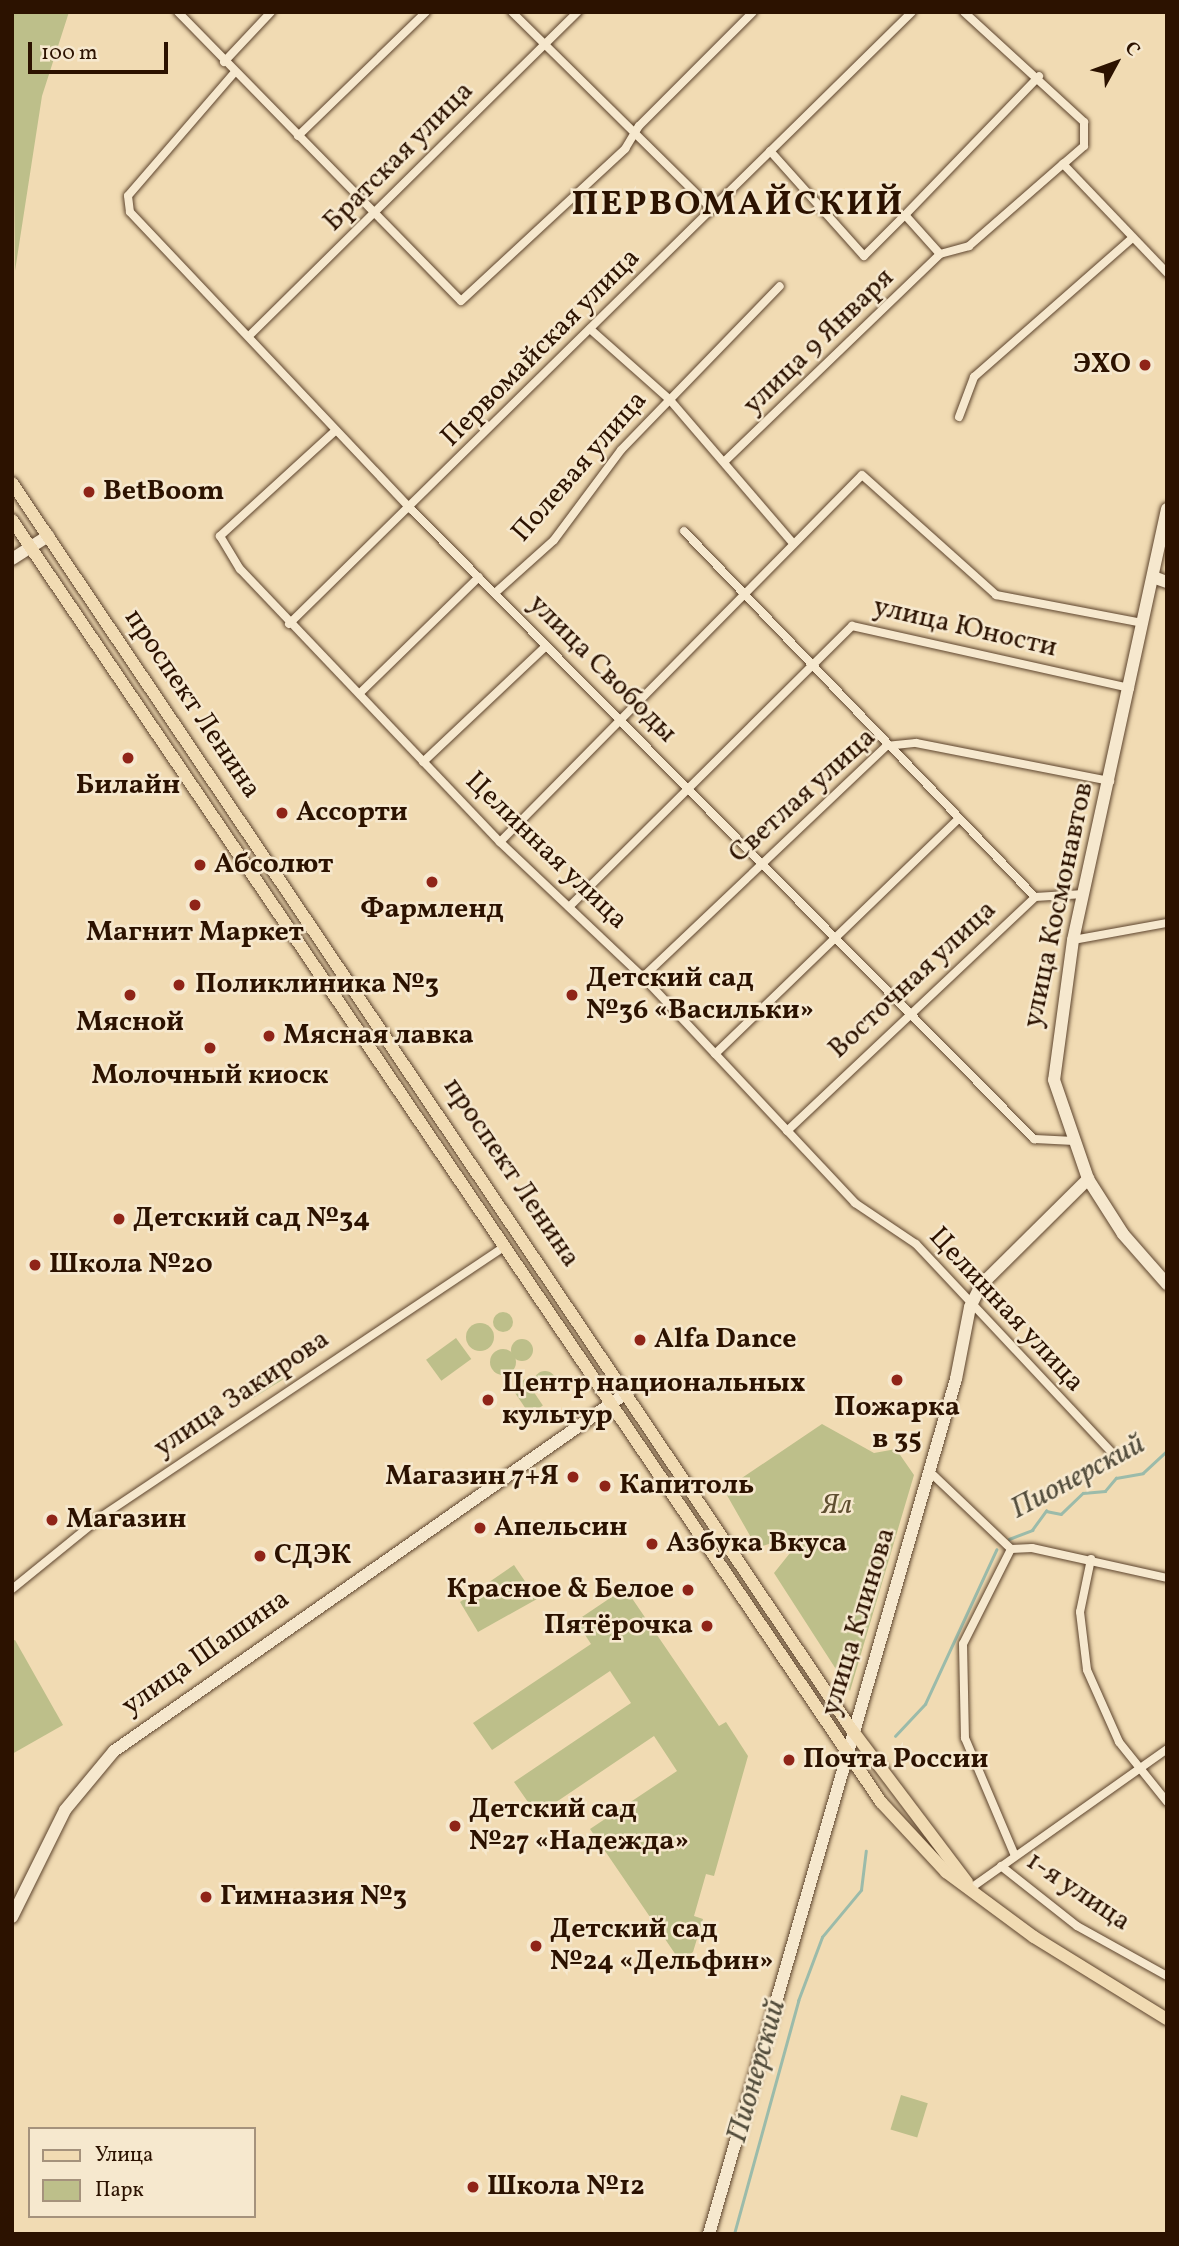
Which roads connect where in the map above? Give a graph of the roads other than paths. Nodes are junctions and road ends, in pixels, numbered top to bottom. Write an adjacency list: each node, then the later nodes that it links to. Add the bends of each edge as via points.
1 (178, 12): 10 (street)
2 (271, 12): 10 (street)
3 (426, 12): 13 (street)
4 (512, 12): 9 (street)
5 (579, 12): 9 (street, Братская улица)
6 (753, 12): 14 (street)
7 (912, 12): 15 (street, Первомайская улица)
8 (964, 12): 12 (street)
9 (544, 46): 14 (street); 18 (street, Братская улица)
10 (224, 62): 11 (street)
11 (234, 73): 13 (street); 25 (street, улица Свободы, via 128,196 130,212)
12 (1039, 76): 16 (street, улица 9 Января, via 1084,122 1088,136); 19 (street)
13 (298, 136): 18 (street)
14 (633, 138): 17 (street); 18 (street, via 461,301)
15 (770, 151): 17 (street, Первомайская улица); 19 (street, улица 9 Января, via 864,256)
16 (1063, 164): 20 (street); 21 (street, улица 9 Января, via 969,246)
17 (711, 208): 24 (street, Первомайская улица)
18 (376, 212): 25 (street, Братская улица)
19 (905, 215): 21 (street)
20 (1132, 238): 22 (street); 27 (street, via 974,377)
21 (940, 254): 29 (street, улица 9 Января)
22 (1167, 273)
23 (780, 286): 26 (street, Полевая улица)
24 (590, 329): 26 (street); 32 (street, Первомайская улица)
25 (251, 334): 28 (street, улица Свободы)
26 (669, 399): 29 (street); 43 (street, Полевая улица, via 621,450 554,540)
27 (959, 416)
28 (335, 431): 32 (street, улица Свободы); 45 (street, Целинная улица, via 220,536)
29 (726, 460): 36 (street)
30 (12, 483): 35 (main road, проспект Ленина)
31 (1167, 509): 40 (street, улица Космонавтов)
32 (412, 510): 39 (street, улица Свободы); 45 (street, Первомайская улица)
33 (12, 520): 37 (main road, проспект Ленина)
34 (684, 531): 42 (street)
35 (48, 536): 37 (street); 67 (main road, проспект Ленина)
36 (792, 542): 42 (street); 44 (street, via 862,475 996,595)
37 (31, 548): 38 (street); 68 (main road, проспект Ленина)
38 (12, 559)
39 (479, 577): 43 (street, улица Свободы); 49 (street)
40 (1153, 578): 41 (street); 44 (street, улица Космонавтов)
41 (1167, 582)
42 (741, 591): 47 (street); 50 (street)
43 (495, 593): 46 (street, улица Свободы)
44 (1143, 622): 48 (street, улица Космонавтов)
45 (289, 624): 49 (street, Целинная улица)
46 (545, 647): 50 (street, улица Свободы); 52 (street)
47 (814, 669): 48 (street, улица Юности, via 852,626); 51 (street); 54 (street, улица Юности)
48 (1130, 688): 53 (street, улица Космонавтов)
49 (360, 693): 52 (street, Целинная улица)
50 (618, 718): 54 (street, улица Свободы); 56 (street)
51 (887, 746): 53 (street, Светлая улица, via 916,744); 55 (street); 57 (street, Светлая улица)
52 (424, 762): 56 (street, Целинная улица)
53 (1110, 781): 58 (street, улица Космонавтов)
54 (689, 790): 57 (street, улица Свободы); 60 (street, улица Юности)
55 (957, 820): 59 (street); 62 (street)
56 (500, 842): 60 (street, Целинная улица)
57 (764, 859): 62 (street, улица Свободы); 64 (street, Светлая улица)
58 (1084, 894): 59 (street, Восточная улица); 63 (street, улица Космонавтов)
59 (1035, 897): 65 (street, Восточная улица)
60 (569, 907): 64 (street, Целинная улица)
61 (1167, 923): 63 (street)
62 (837, 936): 65 (street, улица Свободы); 66 (street)
63 (1073, 940): 70 (street, улица Космонавтов, via 1054,1080)
64 (643, 977): 66 (street, Целинная улица)
65 (913, 1012): 69 (street, Восточная улица); 70 (street, улица Свободы, via 1034,1139)
66 (715, 1054): 69 (street, Целинная улица)
67 (402, 1057): 68 (main road); 75 (main road, проспект Ленина)
68 (384, 1069): 72 (main road, проспект Ленина)
69 (787, 1132): 74 (street, Целинная улица, via 855,1203 916,1244)
70 (1070, 1141): 71 (street, улица Космонавтов)
71 (1088, 1179): 73 (street, улица Космонавтов, via 1123,1234); 74 (street, улица Клинова, via 981,1285)
72 (504, 1247): 76 (main road, проспект Ленина); 82 (street, улица Закирова, via 114,1508)
73 (1167, 1284)
74 (970, 1307): 77 (street, Целинная улица); 78 (street, улица Клинова)
75 (629, 1391): 76 (street, улица Шашина); 83 (main road, проспект Ленина)
76 (611, 1404): 85 (main road, проспект Ленина); 91 (street, улица Шашина, via 114,1751 65,1810)
77 (1116, 1457)
78 (929, 1472): 79 (street); 83 (street, улица Клинова)
79 (1011, 1549): 80 (street); 88 (street, 1-я улица, via 963,1644 965,1738)
80 (1091, 1559): 81 (street); 86 (street, via 1080,1612 1081,1645 1101,1710)
81 (1167, 1578)
82 (12, 1589)
83 (852, 1730): 85 (street, улица Клинова); 90 (main road, проспект Ленина)
84 (1167, 1749): 86 (street)
85 (846, 1755): 90 (main road, проспект Ленина, via 902,1828); 94 (street, улица Клинова)
86 (1139, 1770): 87 (street); 88 (street)
87 (1167, 1802)
88 (1015, 1856): 89 (street)
89 (1001, 1866): 90 (street); 92 (street, 1-я улица, via 1077,1926)
90 (971, 1888): 93 (main road, проспект Ленина, via 1034,1937)
91 (12, 1917)
92 (1167, 1976)
93 (1167, 2019)
94 (709, 2234)

